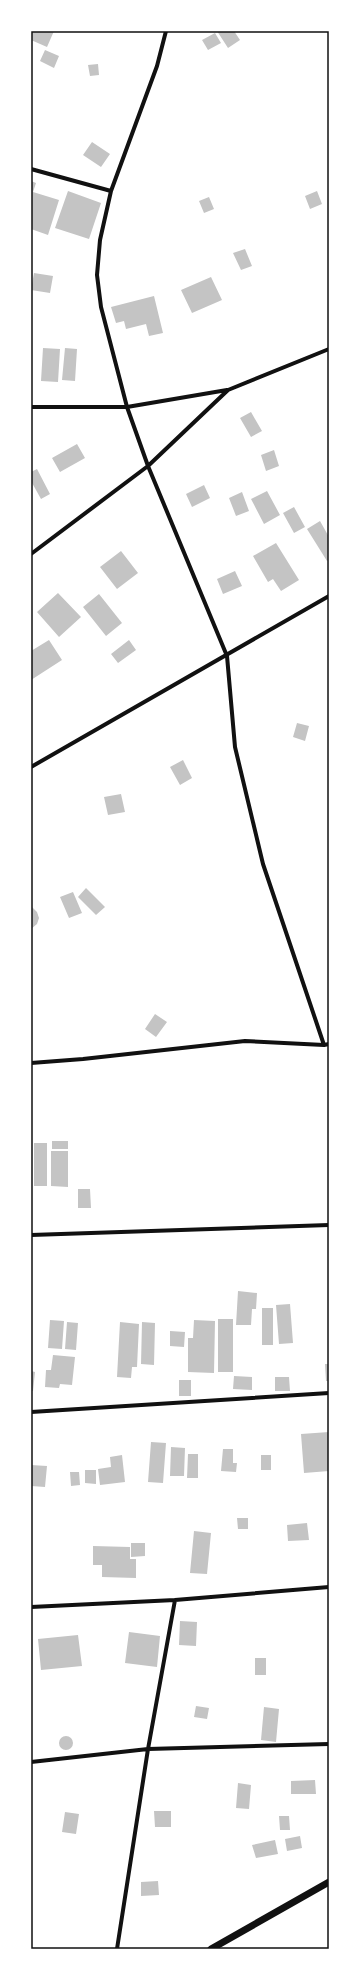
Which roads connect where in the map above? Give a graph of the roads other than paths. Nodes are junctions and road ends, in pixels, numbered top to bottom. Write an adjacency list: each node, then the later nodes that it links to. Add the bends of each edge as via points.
1 (166, 31): 3 (street, via 157,66)
2 (31, 169): 3 (street)
3 (110, 191): 7 (street, via 100,240 97,275 101,307)
4 (329, 349): 5 (street)
5 (228, 390): 7 (street); 8 (street)
6 (31, 407): 7 (street)
7 (127, 407): 8 (street)
8 (148, 466): 9 (street); 11 (street)
9 (31, 554)
10 (329, 596): 11 (street)
11 (227, 656): 12 (street); 13 (street, via 235,747 263,864)
12 (31, 767)
13 (327, 1044): 14 (street, via 245,1041)
14 (31, 1063)
15 (329, 1225): 16 (street)
16 (31, 1235)
17 (329, 1393): 18 (street)
18 (31, 1412)
19 (329, 1587): 20 (street)
20 (176, 1600): 21 (street); 23 (street)
21 (31, 1608)
22 (329, 1744): 23 (street)
23 (148, 1749): 24 (street); 26 (street)
24 (31, 1762)
25 (329, 1882): 27 (street)
26 (117, 1949)
27 (212, 1949)

